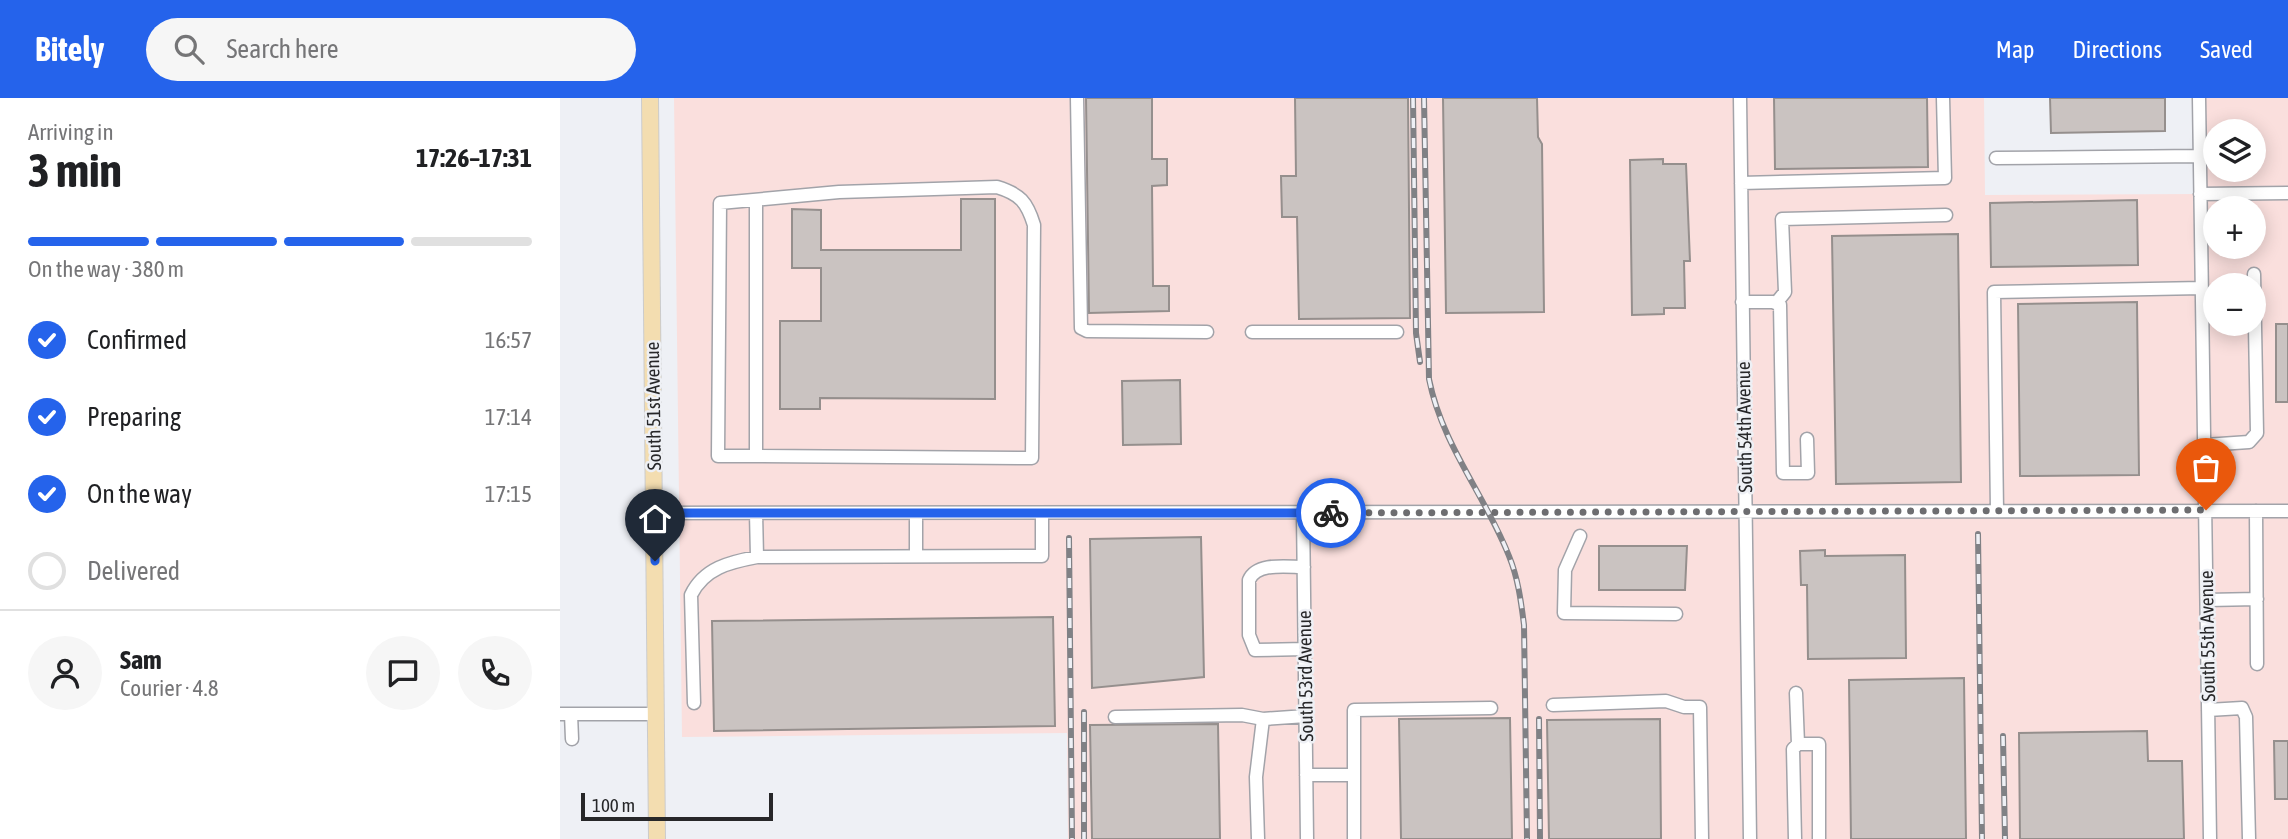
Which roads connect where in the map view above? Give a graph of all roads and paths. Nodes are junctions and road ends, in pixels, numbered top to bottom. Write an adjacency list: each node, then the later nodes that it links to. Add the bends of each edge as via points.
1 (650, 98): 28 (main road, South 51st Avenue)
2 (1077, 98): 16 (street, via 1081,328)
3 (1740, 98): 8 (street, South 54th Avenue)
4 (1943, 98): 8 (street, via 1945,178)
5 (2199, 98): 6 (street, South 55th Avenue)
6 (2199, 156): 7 (street); 10 (street, South 55th Avenue)
7 (1996, 158)
8 (1741, 183): 14 (street, South 54th Avenue)
9 (2288, 193): 10 (street)
10 (2200, 194): 13 (street, South 55th Avenue)
11 (756, 201): 22 (street); 22 (street, via 720,204 717,286 718,456); 22 (street, via 839,192 997,187 1015,192 1028,205 1034,225 1032,458)
12 (1946, 215): 15 (street, via 1782,219 1785,292)
13 (2202, 288): 21 (street, South 55th Avenue); 24 (street, via 1994,292)
14 (1742, 302): 15 (street); 27 (street, South 54th Avenue)
15 (1777, 302): 20 (street, via 1781,310 1783,473 1808,473)
16 (1207, 332)
17 (1252, 332): 18 (street)
18 (1397, 332)
19 (2255, 336): 21 (street, via 2257,433 2249,442)
20 (1807, 439)
21 (2205, 444): 23 (street, South 55th Avenue)
22 (756, 456)
23 (2206, 510): 24 (street); 25 (street); 38 (street, South 55th Avenue)
24 (1997, 511): 27 (street)
25 (2256, 511): 26 (street); 37 (street)
26 (2288, 511)
27 (1745, 512): 32 (street); 61 (street, South 54th Avenue)
28 (654, 513): 29 (street); 48 (main road, South 51st Avenue)
29 (756, 513): 30 (street); 35 (street)
30 (916, 513): 31 (street); 34 (street)
31 (1042, 513): 32 (street); 34 (street, via 1042,556)
32 (1303, 513): 36 (street, South 53rd Avenue)
33 (1580, 536): 39 (street, via 1564,570 1564,613)
34 (916, 556): 35 (street)
35 (757, 557): 43 (street, via 723,563 691,595)
36 (1304, 567): 40 (street, South 53rd Avenue); 40 (street, via 1261,568 1252,574 1249,635 1255,649)
37 (2257, 599): 38 (street); 41 (street)
38 (2207, 600): 46 (street, South 55th Avenue)
39 (1676, 614)
40 (1305, 649): 49 (street, South 53rd Avenue)
41 (2257, 664)
42 (1796, 693): 53 (street)
43 (694, 703)
44 (1553, 705): 60 (street, via 1666,701 1684,708 1700,707)
45 (1491, 708): 55 (street, via 1354,710)
46 (2208, 710): 64 (street, South 55th Avenue); 65 (street, via 2242,708 2246,718)
47 (566, 714): 48 (street); 52 (street)
48 (656, 714): 56 (main road, South 51st Avenue)
49 (1306, 716): 51 (street); 54 (street, South 53rd Avenue)
50 (1115, 717): 51 (street, via 1242,715)
51 (1264, 719): 57 (street, via 1256,777)
52 (572, 739)
53 (1798, 744): 62 (street, via 1793,749); 63 (street, via 1819,744)
54 (1306, 775): 55 (street); 58 (street, South 53rd Avenue)
55 (1354, 775): 59 (street)
56 (657, 839)
57 (1258, 839)
58 (1307, 839)
59 (1354, 839)
60 (1702, 839)
61 (1750, 839)
62 (1795, 839)
63 (1819, 839)
64 (2210, 839)
65 (2249, 839)

